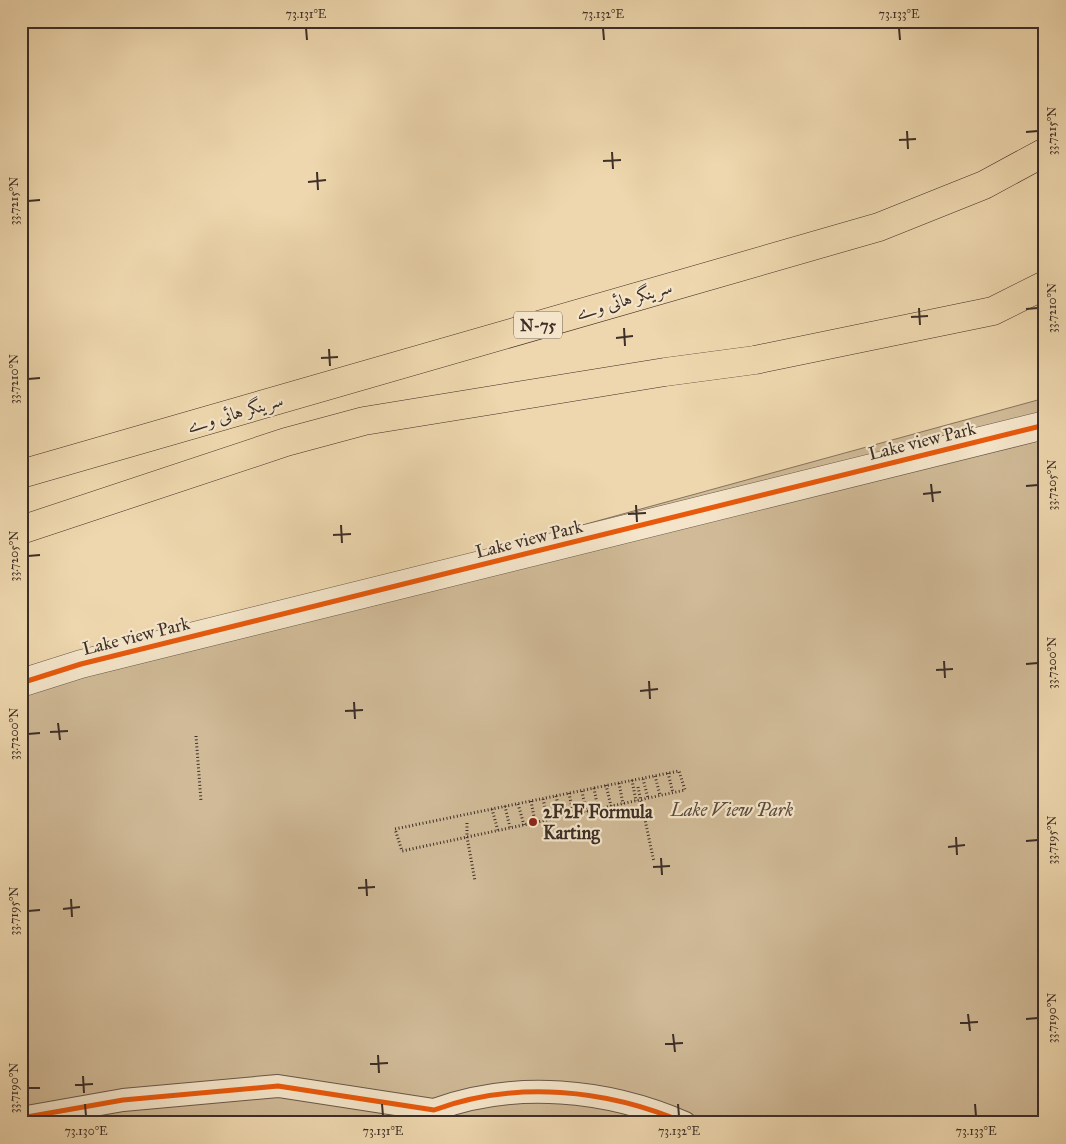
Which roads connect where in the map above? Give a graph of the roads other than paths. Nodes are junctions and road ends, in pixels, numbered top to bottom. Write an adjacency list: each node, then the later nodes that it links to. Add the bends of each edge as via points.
1 (1045, 152): 6 (highway, سرینگر ہائی وے / N-75, via 984,185 879,227)
2 (1045, 285): 4 (highway)
3 (1045, 294): 4 (highway)
4 (993, 310): 7 (highway, via 755,360 364,421 286,442)
5 (1045, 425): 8 (street, Lake view Park, via 81,664)
6 (21, 474)
7 (21, 530)
8 (21, 683)
9 (442, 1117): 10 (street, via 278,1086 123,1100); 11 (street, via 459,1101 492,1094 526,1092 588,1094 661,1112)
10 (21, 1118)
11 (685, 1123)

